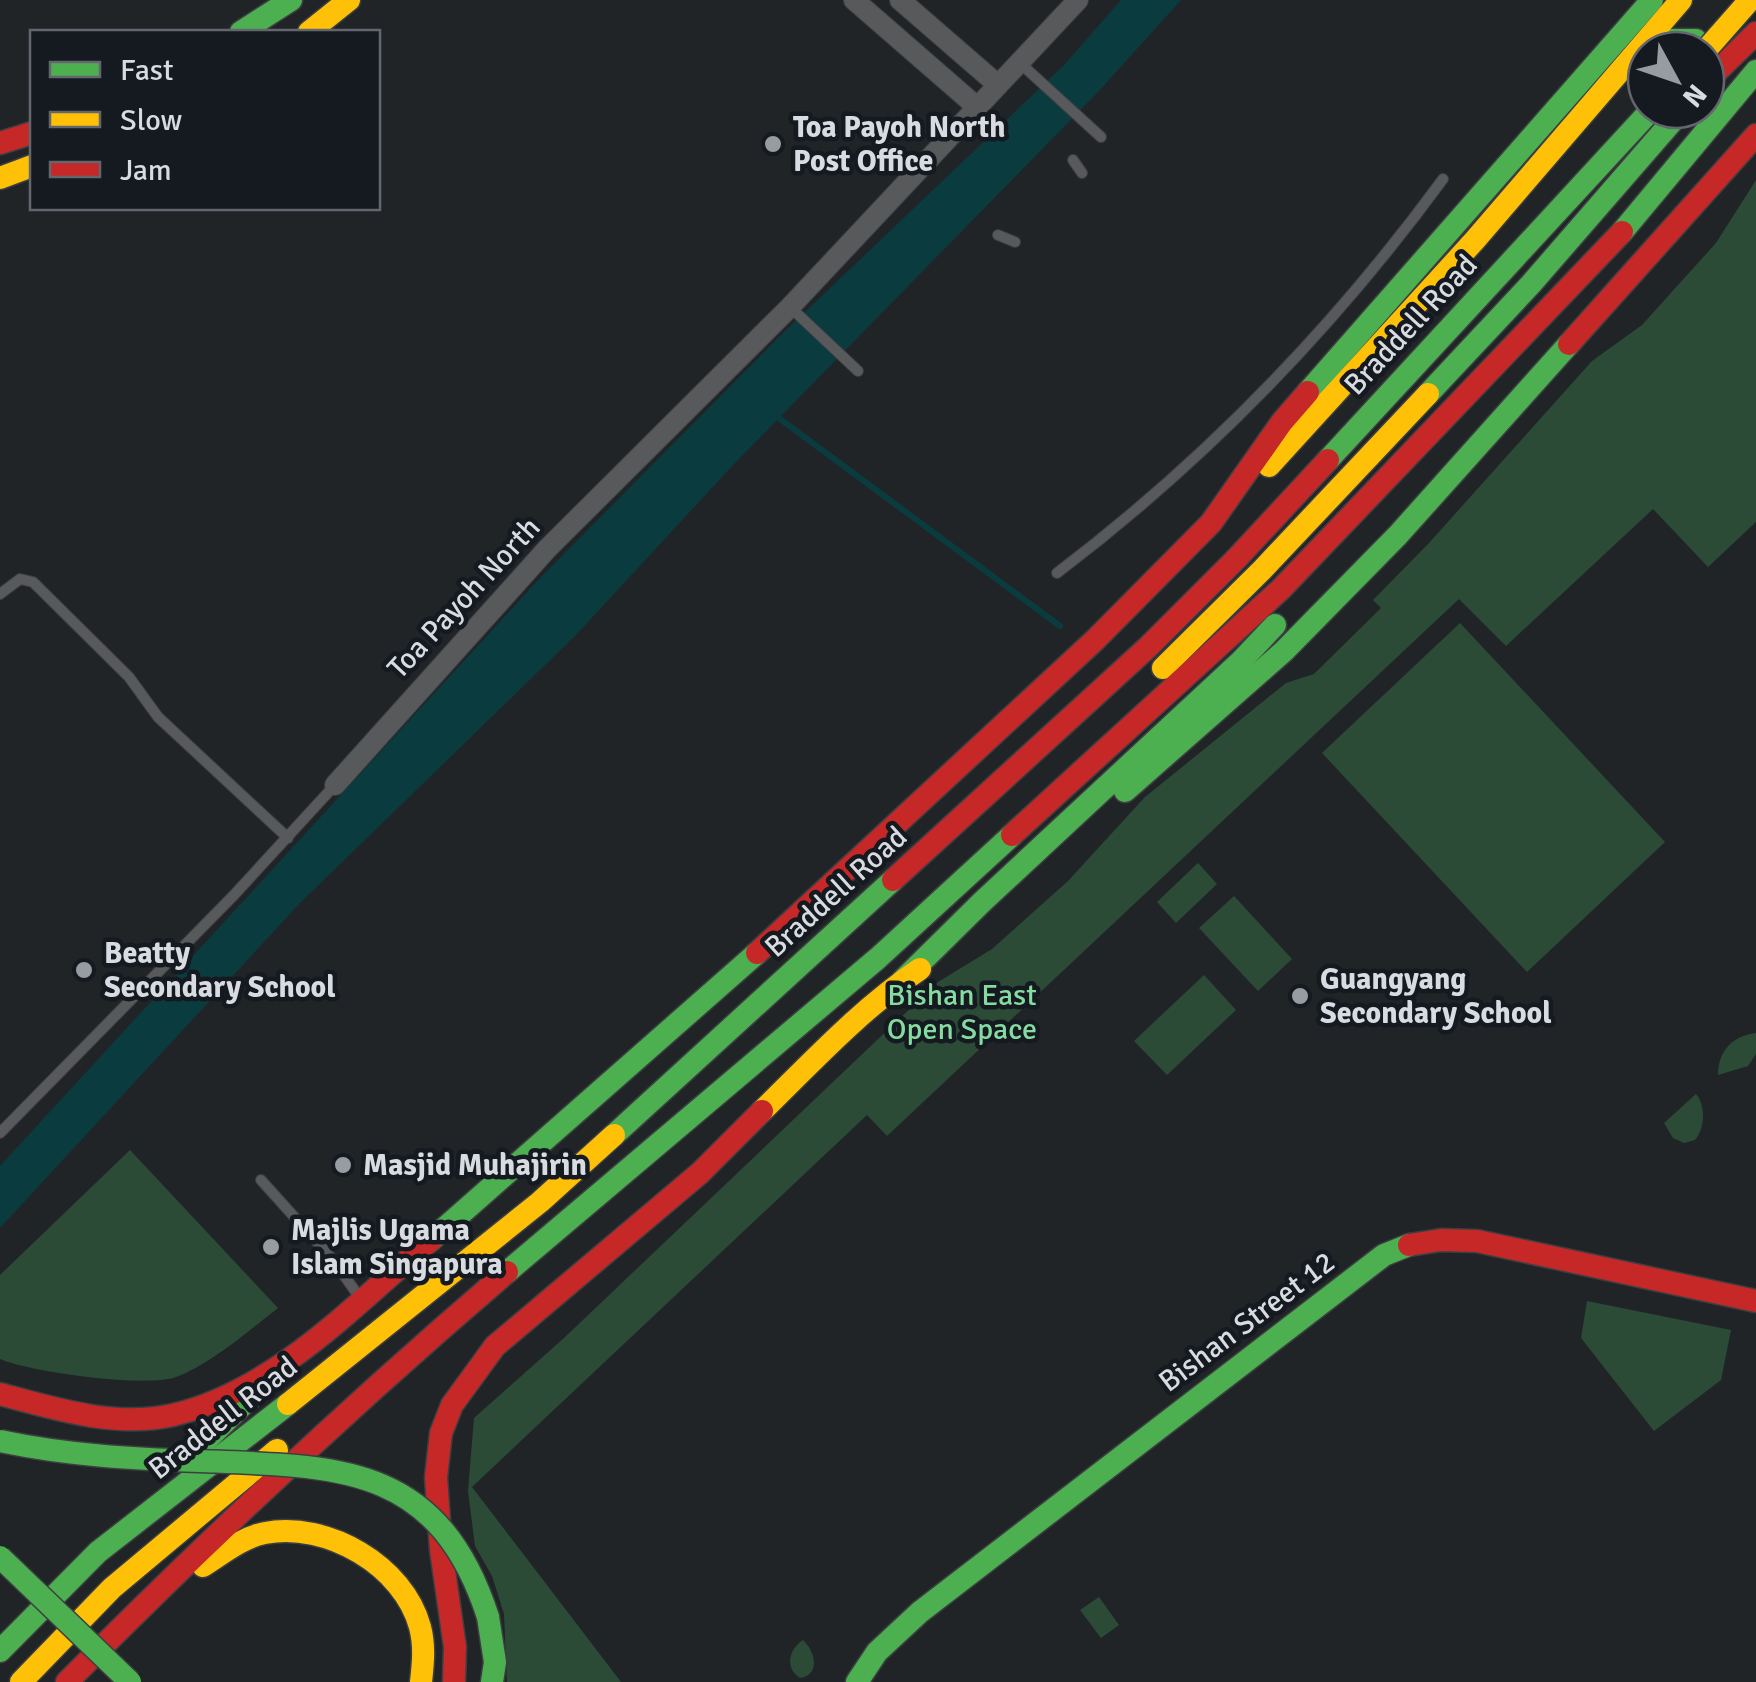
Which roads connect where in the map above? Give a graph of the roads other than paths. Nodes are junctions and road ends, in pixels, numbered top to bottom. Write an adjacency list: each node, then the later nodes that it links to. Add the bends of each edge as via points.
1 (291, 0): 9 (main road)
2 (348, 0): 10 (main road)
3 (854, 0): 19 (street)
4 (900, 0): 18 (street)
5 (1078, 0): 15 (street, Toa Payoh North)
6 (1652, 0): 37 (main road, Braddell Road, via 1282,422)
7 (1681, 0): 11 (main road)
8 (1750, 0): 13 (main road, bridge)
9 (244, 30)
10 (311, 30)
11 (1658, 30)
12 (1756, 33): 14 (main road)
13 (1726, 35)
14 (1726, 50)
15 (1025, 67): 18 (street, Toa Payoh North); 24 (lane)
16 (1626, 70): 37 (main road, via 1300,434)
17 (1756, 71): 40 (main road, via 1477,406)
18 (998, 84): 19 (street, Toa Payoh North)
19 (978, 107): 35 (street, Toa Payoh North)
20 (1632, 130): 53 (main road, Braddell Road, via 1148,648 540,1202)
21 (1665, 130): 44 (main road, via 1262,570 862,948)
22 (30, 134): 25 (main road)
23 (1756, 135): 28 (main road)
24 (1101, 137)
25 (0, 143)
26 (1756, 144): 28 (main road)
27 (1073, 160): 30 (lane)
28 (1733, 164): 43 (main road, via 1398,535 1284,651)
29 (30, 167): 31 (main road)
30 (1082, 173)
31 (0, 178)
32 (1443, 179): 38 (lane, via 1305,350 1209,448)
33 (998, 235): 34 (lane)
34 (1015, 242)
35 (794, 311): 36 (lane); 41 (street, Toa Payoh North, via 548,549)
36 (858, 371)
37 (1211, 523): 47 (main road, Braddell Road, via 724,985)
38 (1058, 573)
39 (0, 594): 42 (lane, via 20,579 32,582 129,676 158,717)
40 (1289, 596): 43 (main road, via 1241,661); 44 (main road, Braddell Road)
41 (334, 785): 42 (lane, Toa Payoh North)
42 (288, 838): 45 (lane, Toa Payoh North)
43 (902, 981): 61 (main road, via 700,1173 495,1346 469,1377 446,1417 438,1450 436,1500 457,1656)
44 (840, 987): 49 (main road, Braddell Road)
45 (0, 1133)
46 (261, 1180): 47 (lane)
47 (361, 1298): 50 (main road, Braddell Road)
48 (1756, 1301): 63 (main road, Bishan Street 12, via 1478,1241 1402,1245 920,1612 877,1652)
49 (450, 1320): 55 (main road, Braddell Road); 57 (main road, Braddell Road, via 297,1433 112,1588)
50 (289, 1360): 51 (main road, via 226,1396 172,1415 66,1412); 53 (main road, via 131,1509)
51 (0, 1394)
52 (0, 1441): 62 (main road, bridge, via 88,1456 307,1466 378,1482 410,1500 465,1556 488,1617)
53 (98, 1552): 56 (main road, Braddell Road)
54 (0, 1557): 59 (main road, bridge)
55 (156, 1592): 58 (main road, Braddell Road); 60 (main road, via 264,1533 321,1536 348,1545 389,1572 420,1621)
56 (0, 1651)
57 (21, 1682)
58 (67, 1682)
59 (130, 1682)
60 (421, 1682)
61 (454, 1682)
62 (492, 1682)
63 (857, 1682)

